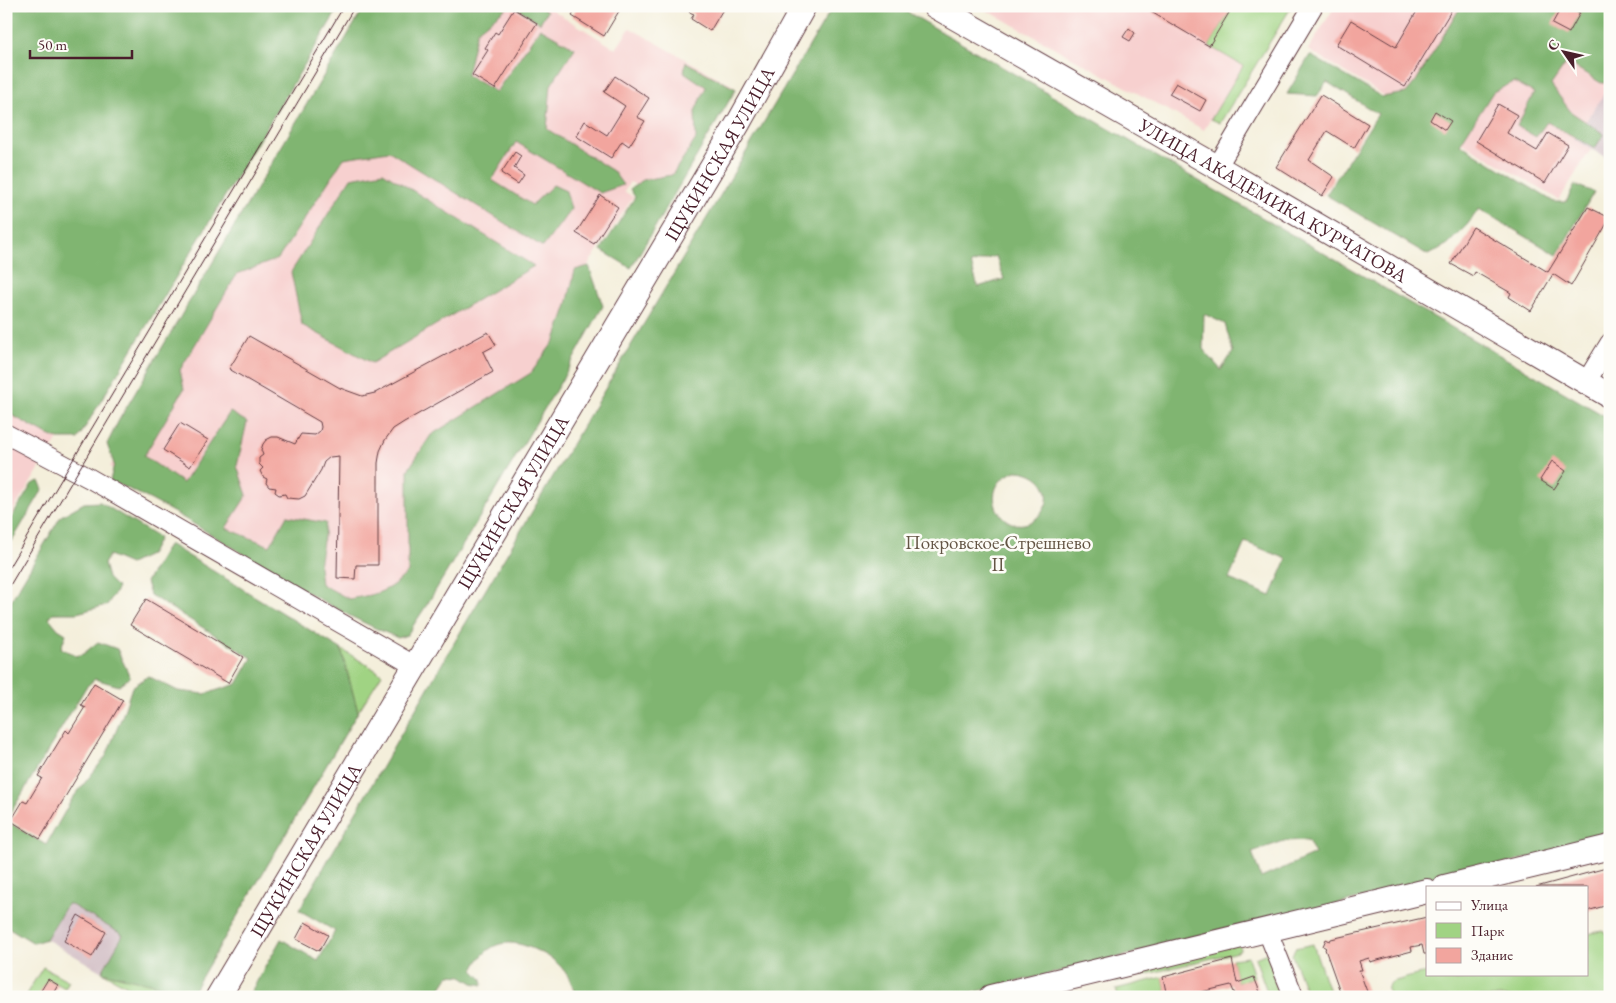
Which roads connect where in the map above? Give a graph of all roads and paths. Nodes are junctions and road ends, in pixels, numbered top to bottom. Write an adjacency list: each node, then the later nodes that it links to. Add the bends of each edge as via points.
1 (804, 6): 9 (main road, ЩУКИНСКАЯ УЛИЦА)
2 (935, 6): 4 (main road, УЛИЦА АКАДЕМИКА КУРЧАТОВА)
3 (1313, 6): 4 (street)
4 (1217, 167): 6 (main road, УЛИЦА АКАДЕМИКА КУРЧАТОВА)
5 (1610, 343): 6 (street)
6 (1586, 382): 7 (main road, УЛИЦА АКАДЕМИКА КУРЧАТОВА)
7 (1610, 396)
8 (6, 434): 9 (street, via 89,478)
9 (415, 666): 14 (main road, ЩУКИНСКАЯ УЛИЦА)
10 (1610, 847): 11 (main road)
11 (1449, 886)
12 (1426, 891): 13 (main road)
13 (1267, 930): 15 (main road); 16 (street)
14 (218, 997)
15 (991, 997)
16 (1294, 997)

